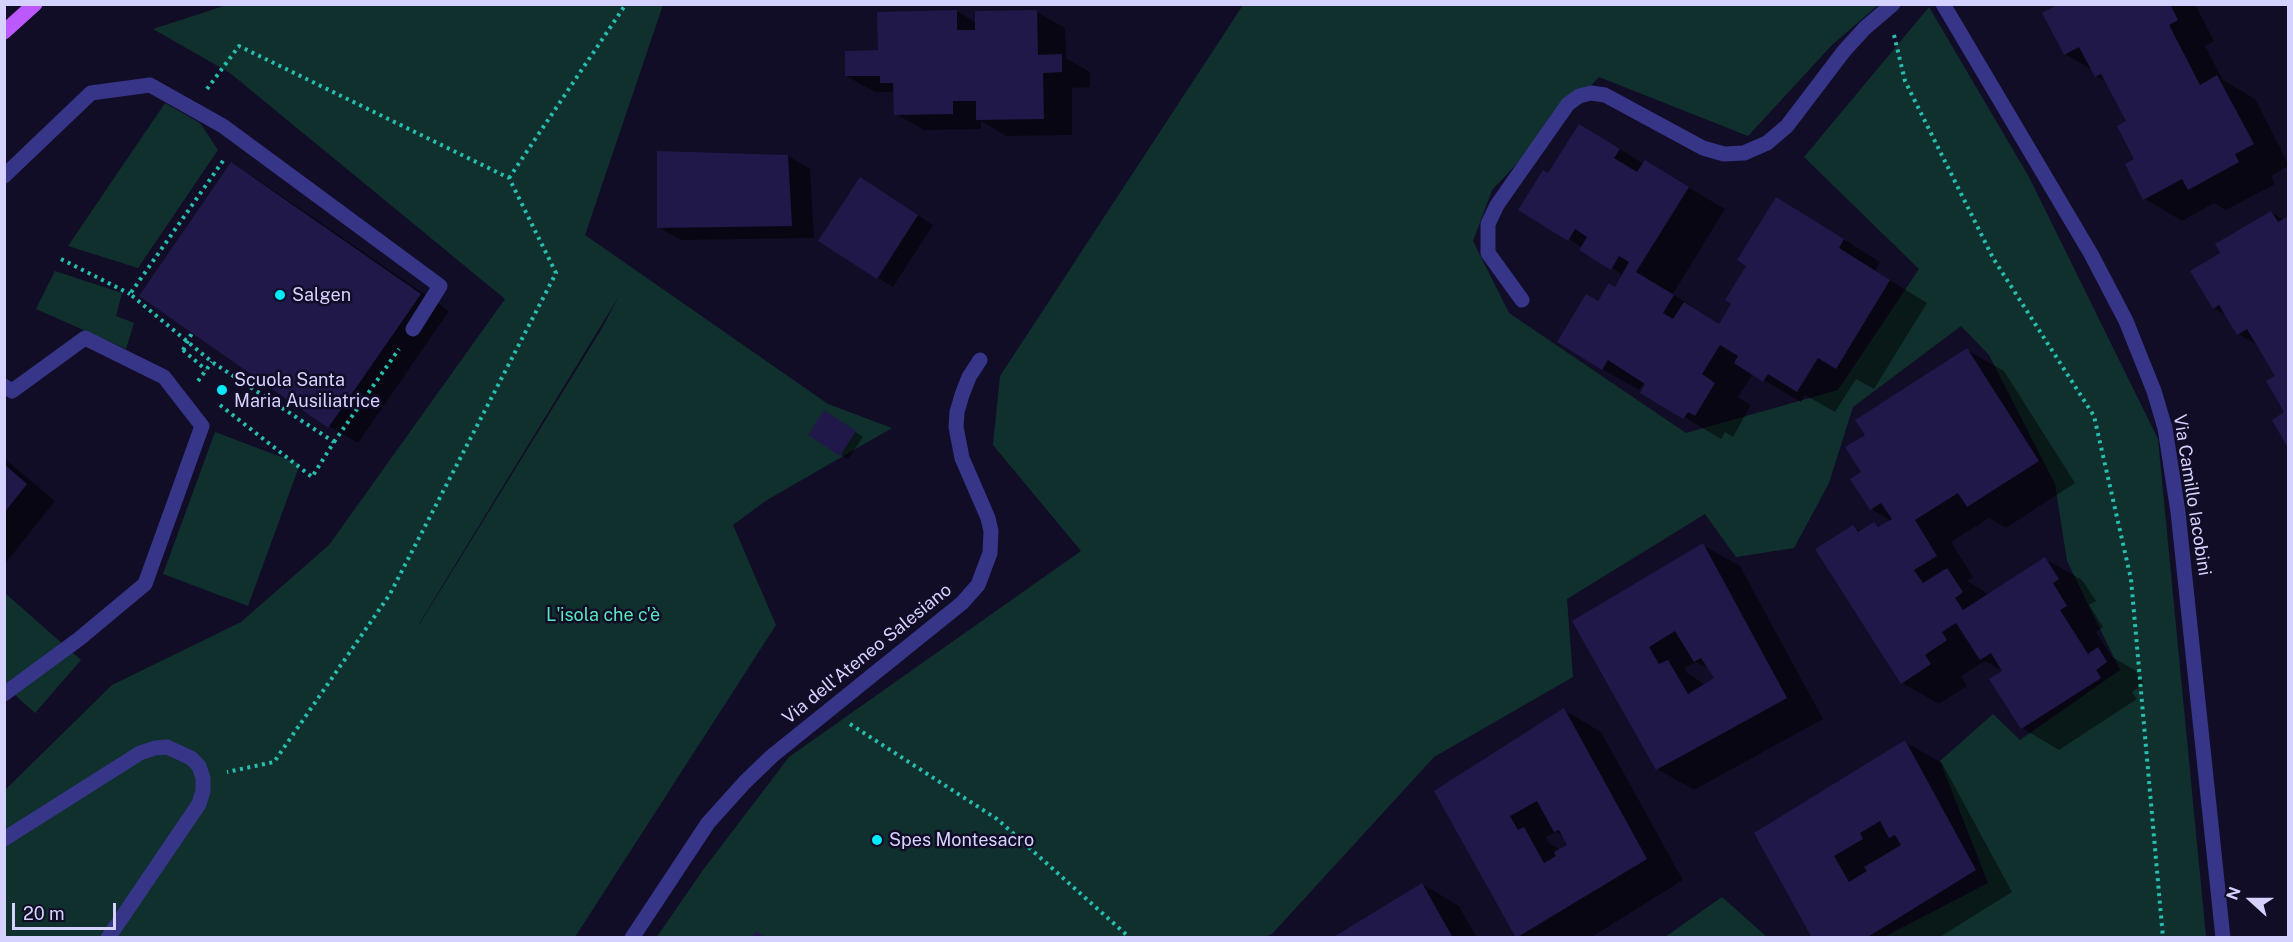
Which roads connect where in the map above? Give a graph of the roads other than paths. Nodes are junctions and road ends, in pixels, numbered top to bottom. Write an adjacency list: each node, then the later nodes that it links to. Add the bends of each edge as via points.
1 (35, 4): 4 (main road)
2 (1943, 4): 14 (street, Via Camillo Iacobini, via 2091,254 2126,321 2154,391 2165,428 2178,512)
3 (1890, 7): 6 (street, via 1829,68 1787,126 1767,143 1744,153 1724,154 1703,148 1605,95 1579,96 1568,104 1497,205 1488,224 1488,252)
4 (4, 33)
5 (4, 176): 7 (street, via 91,93 150,85 239,138 441,286)
6 (1522, 300)
7 (412, 330)
8 (980, 360): 13 (street, Via dell'Ateneo Salesiano, via 962,396 956,427 962,458 991,531 990,553 972,594 772,756 719,809)
9 (4, 386): 10 (street, via 12,391 85,338 164,376 202,426 145,584)
10 (4, 694)
11 (4, 839): 12 (street, via 140,753 167,747 191,758 202,778 199,804)
12 (108, 938)
13 (632, 938)
14 (2223, 938)

